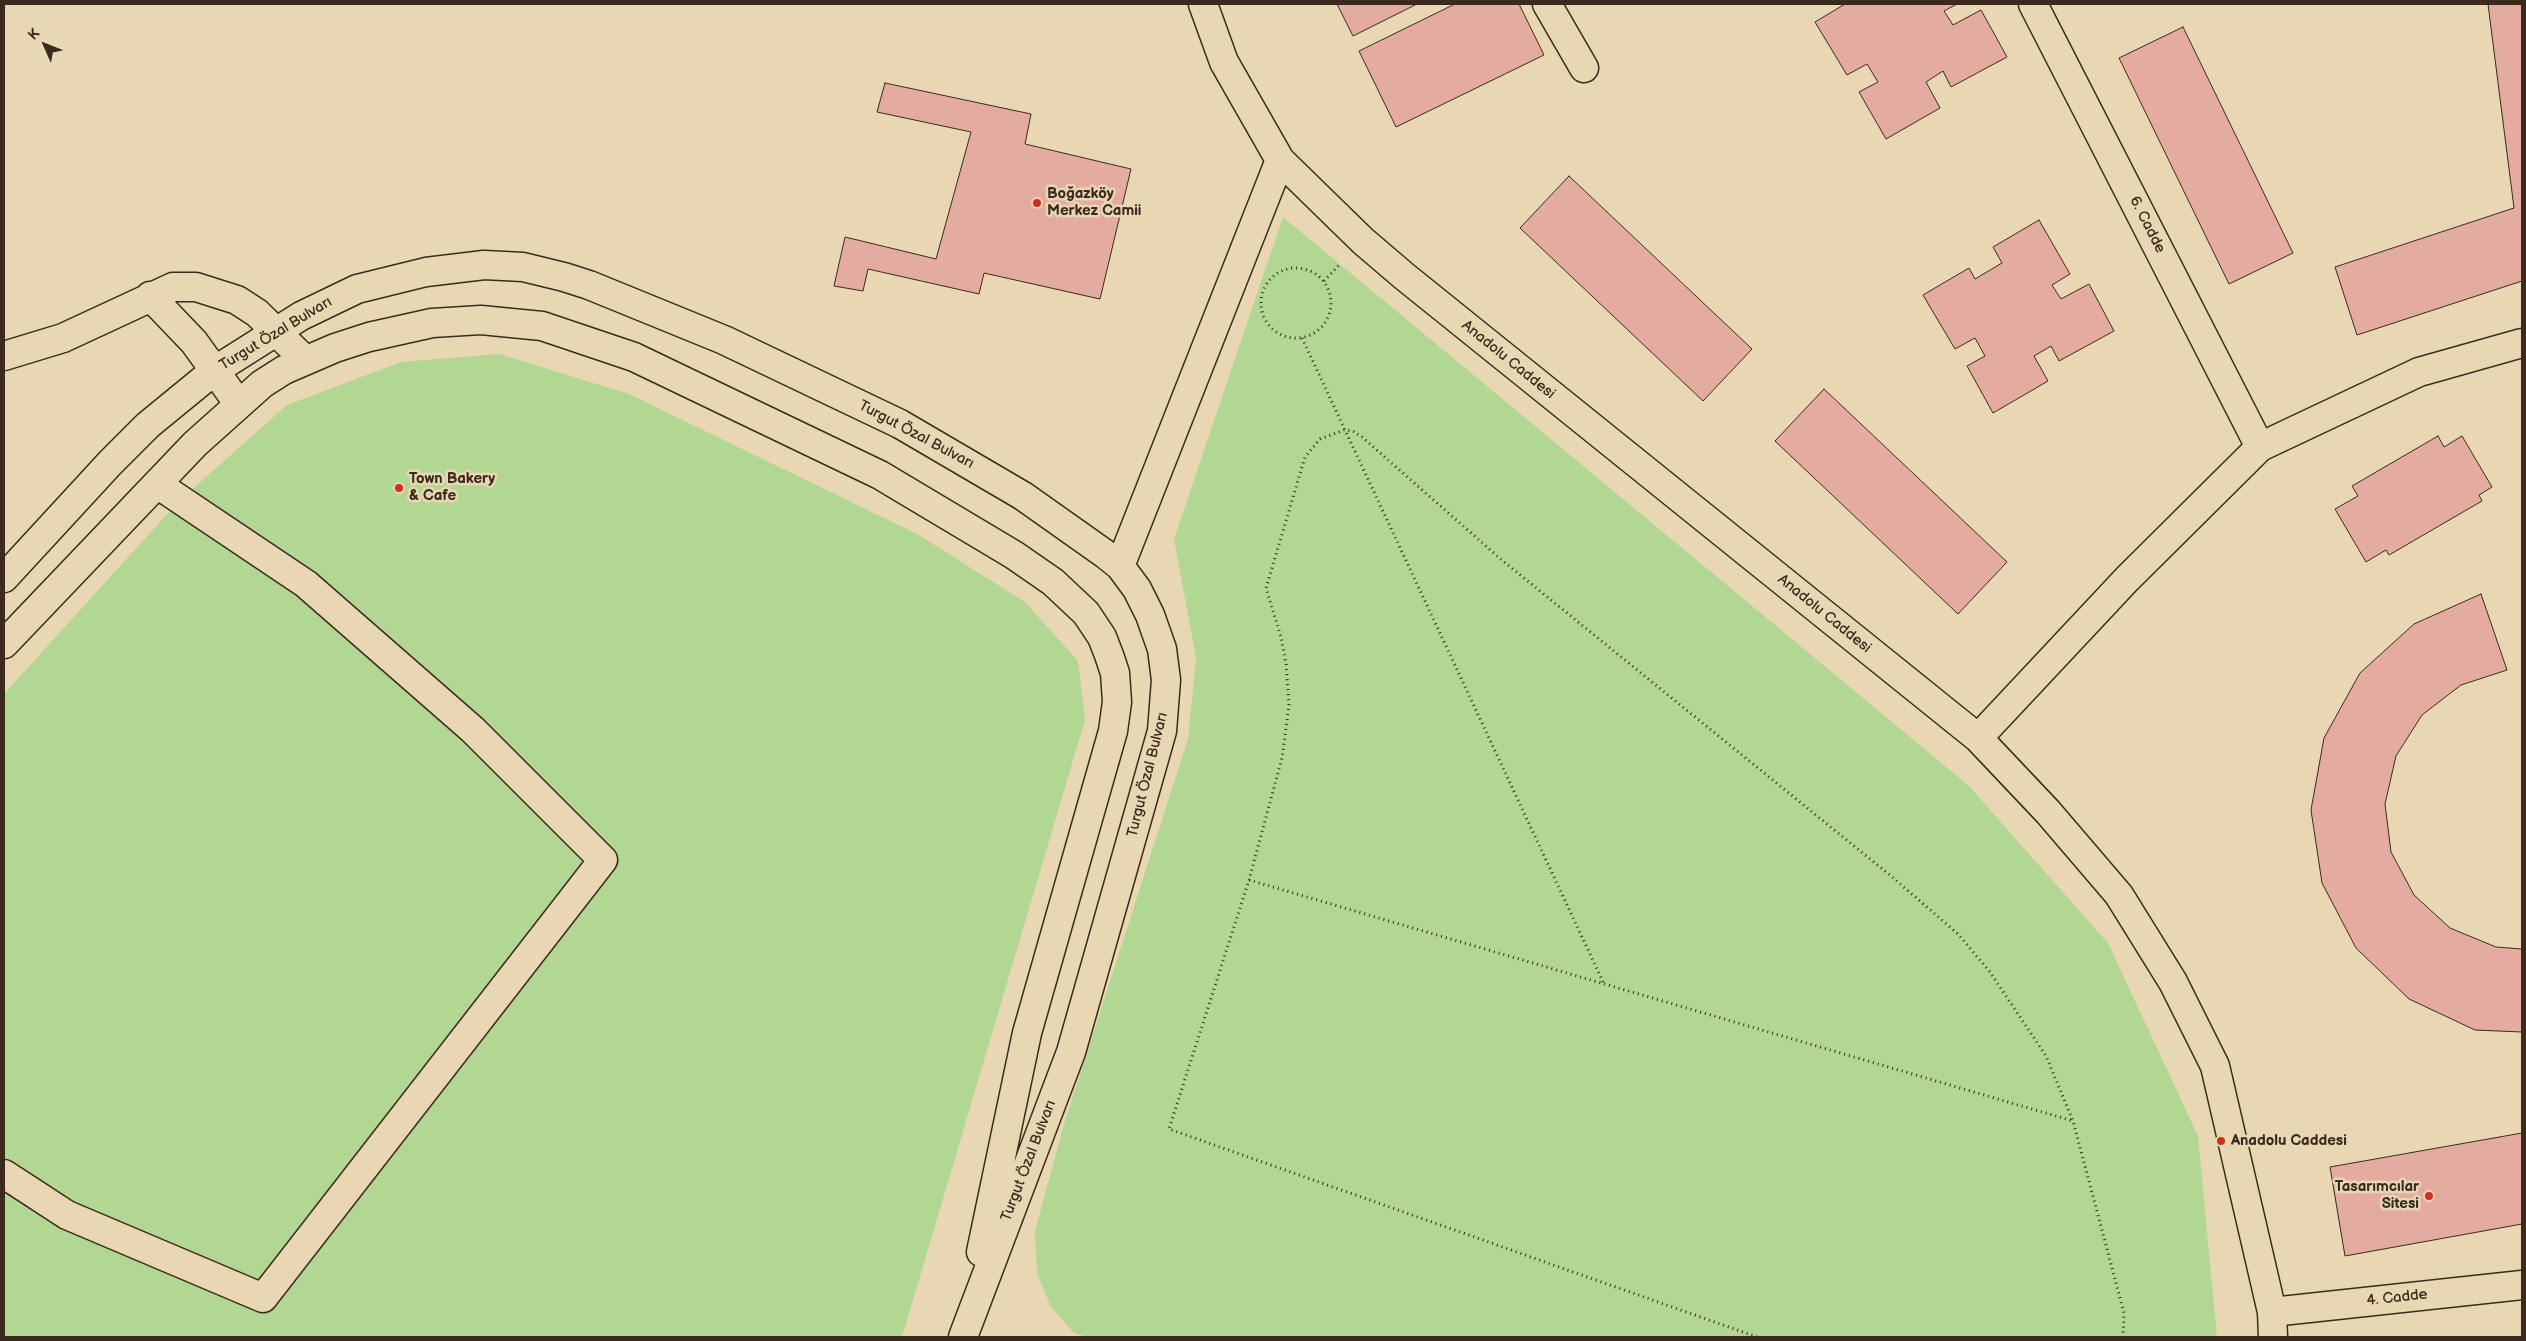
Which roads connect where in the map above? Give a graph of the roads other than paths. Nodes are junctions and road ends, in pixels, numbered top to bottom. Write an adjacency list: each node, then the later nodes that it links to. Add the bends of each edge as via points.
1 (1203, 4): 5 (street, Anadolu Caddesi, via 1224,62)
2 (1547, 4): 4 (street)
3 (2033, 4): 13 (street, 6. Cadde)
4 (1584, 68)
5 (1280, 160): 15 (street); 18 (street, Anadolu Caddesi, via 1404,276)
6 (150, 296): 7 (street, via 173,287 196,287 217,292 257,313); 9 (street, via 62,338); 11 (street, via 194,342)
7 (275, 331): 10 (street); 11 (street, Turgut Özal Bulvarı); 15 (street, Turgut Özal Bulvarı, via 330,300 382,282 426,272 484,265 541,270 590,285 724,340 900,424 1024,496)
8 (2522, 343): 13 (street, via 2419,372)
9 (4, 356)
10 (305, 360): 12 (street, Turgut Özal Bulvarı, via 262,384); 22 (street, Turgut Özal Bulvarı, via 369,337 432,324 480,320 513,322 572,334 662,370 880,475 1014,555 1053,582 1086,613 1102,637 1114,673 1117,702 1112,731 1028,1033)
11 (214, 371): 12 (street); 16 (street, Turgut Özal Bulvarı, via 129,444)
12 (238, 403): 14 (street, Turgut Özal Bulvarı)
13 (2260, 447): 18 (street, via 2127,578)
14 (157, 484): 17 (street, Turgut Özal Bulvarı); 19 (street, via 306,584 472,730 603,860 263,1298 68,1216)
15 (1120, 566): 22 (street, Turgut Özal Bulvarı, via 1150,615 1162,649 1166,707 1162,732 1071,1052)
16 (4, 578)
17 (4, 644)
18 (1978, 738): 21 (street, Anadolu Caddesi, via 2048,812 2119,895 2173,982 2215,1066)
19 (4, 1174)
20 (2522, 1285): 21 (street, 4. Cadde)
21 (2273, 1325)
22 (963, 1337)

